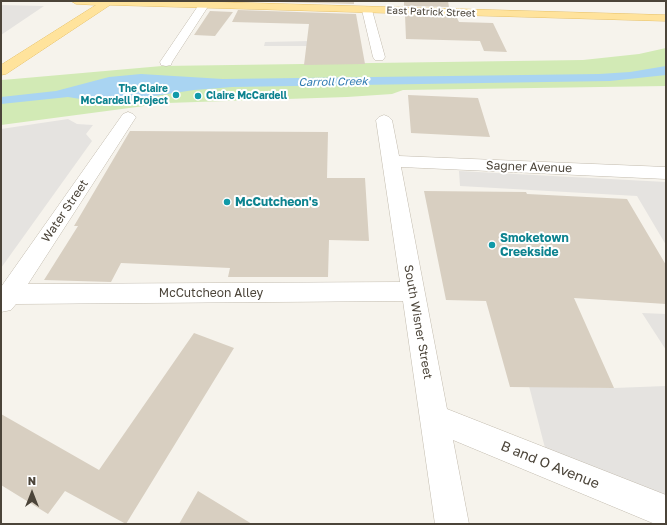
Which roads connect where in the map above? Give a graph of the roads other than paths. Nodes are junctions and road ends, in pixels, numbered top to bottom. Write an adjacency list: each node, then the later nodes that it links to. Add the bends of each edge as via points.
1 (76, 1): 2 (main road, East Patrick Street)
2 (108, 2): 3 (main road, East Patrick Street); 8 (main road)
3 (204, 5): 4 (main road, East Patrick Street); 7 (street)
4 (362, 7): 5 (main road, East Patrick Street); 6 (street)
5 (666, 18)
6 (379, 57)
7 (166, 62)
8 (7, 65): 9 (main road)
9 (1, 71)
10 (128, 117): 15 (street, Water Street)
11 (384, 120): 12 (street, South Wisner Street)
12 (391, 161): 13 (street, Sagner Avenue); 14 (street, South Wisner Street)
13 (666, 173)
14 (413, 291): 15 (street, McCutcheon Alley); 16 (street, South Wisner Street)
15 (5, 300)
16 (434, 418): 17 (street, B and O Avenue); 18 (street, South Wisner Street)
17 (666, 512)
18 (452, 524)

